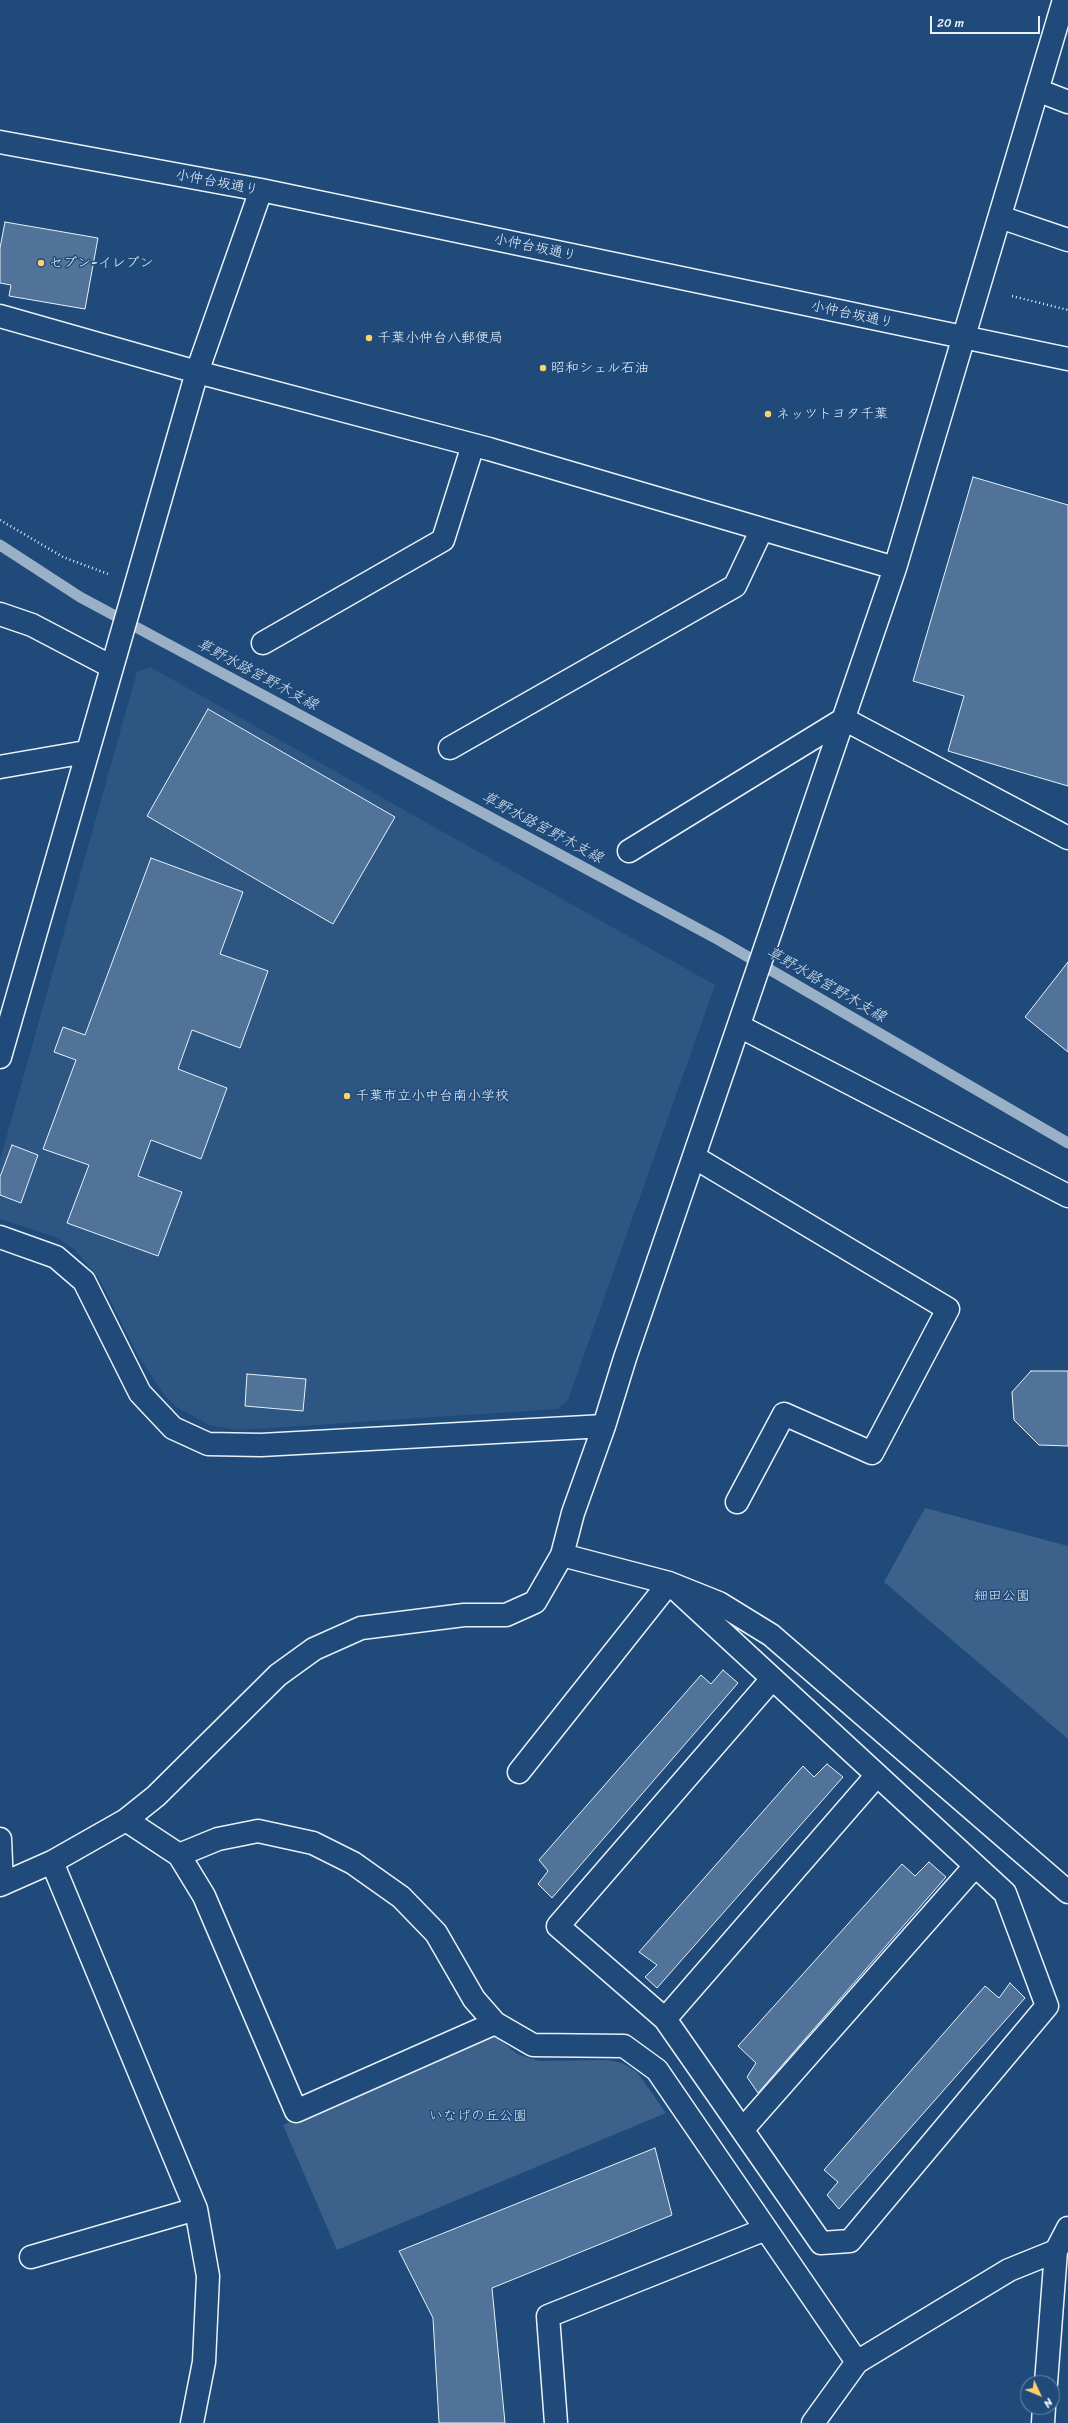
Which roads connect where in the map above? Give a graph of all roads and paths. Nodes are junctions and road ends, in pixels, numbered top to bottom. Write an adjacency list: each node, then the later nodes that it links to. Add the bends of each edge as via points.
1 (1064, 0): 2 (street)
2 (1037, 90): 3 (street); 6 (street)
3 (1068, 102)
4 (0, 142): 5 (street, 小仲台坂通り)
5 (261, 190): 11 (street, 小仲台坂通り); 13 (street)
6 (1000, 217): 7 (street); 11 (street)
7 (1068, 240)
8 (1012, 296): 9 (path)
9 (1068, 310)
10 (0, 316): 13 (street)
11 (963, 338): 12 (street, 小仲台坂通り); 17 (street)
12 (1068, 359)
13 (197, 372): 14 (street); 18 (street)
14 (473, 445): 16 (street); 20 (street, via 443,540)
15 (0, 520): 18 (path, via 62,557)
16 (762, 529): 17 (street); 23 (street, via 735,586)
17 (895, 568): 22 (street)
18 (135, 584): 21 (street)
19 (0, 614): 21 (street, via 32,625)
20 (263, 643)
21 (112, 667): 24 (street)
22 (844, 719): 26 (street); 27 (street); 28 (street)
23 (450, 748)
24 (86, 752): 25 (street); 29 (street)
25 (0, 767)
26 (1068, 838)
27 (629, 851)
28 (738, 1026): 30 (street); 31 (street)
29 (0, 1057)
30 (694, 1157): 33 (street); 34 (street, via 948,1308 872,1453 784,1414)
31 (1068, 1196)
32 (0, 1237): 33 (street, via 56,1257 84,1281 140,1393 173,1428 208,1444 260,1445)
33 (604, 1426): 35 (street, via 573,1513)
34 (737, 1502)
35 (562, 1555): 36 (street); 40 (street, via 535,1602 506,1616 464,1616 361,1628 314,1649 278,1676 156,1796)
36 (668, 1583): 37 (street); 38 (street); 46 (street, via 719,1603 771,1635)
37 (772, 1679): 39 (street); 47 (street, via 558,1926)
38 (519, 1772)
39 (877, 1775): 44 (street); 47 (street)
40 (126, 1820): 42 (street); 43 (street)
41 (0, 1839): 45 (street)
42 (179, 1855): 48 (street, via 218,1839 258,1831 313,1843 353,1863 401,1897 436,1933 474,1999); 48 (street, via 204,1896 296,2111)
43 (52, 1862): 45 (street); 50 (street)
44 (975, 1866): 49 (street); 49 (street, via 1005,1893 1046,2006 850,2241 821,2242)
45 (1, 1885)
46 (1068, 1892)
47 (665, 2019): 49 (street)
48 (495, 2022): 52 (street, via 533,2045 624,2046 658,2070)
49 (743, 2129)
50 (196, 2209): 54 (street); 57 (street, via 208,2276 204,2362)
51 (1068, 2228): 53 (street)
52 (766, 2229): 55 (street); 58 (street, via 548,2316)
53 (1056, 2251): 55 (street, via 1009,2270); 56 (street)
54 (31, 2257)
55 (857, 2362): 59 (street)
56 (1047, 2375)
57 (192, 2423)
58 (556, 2423)
59 (813, 2423)

